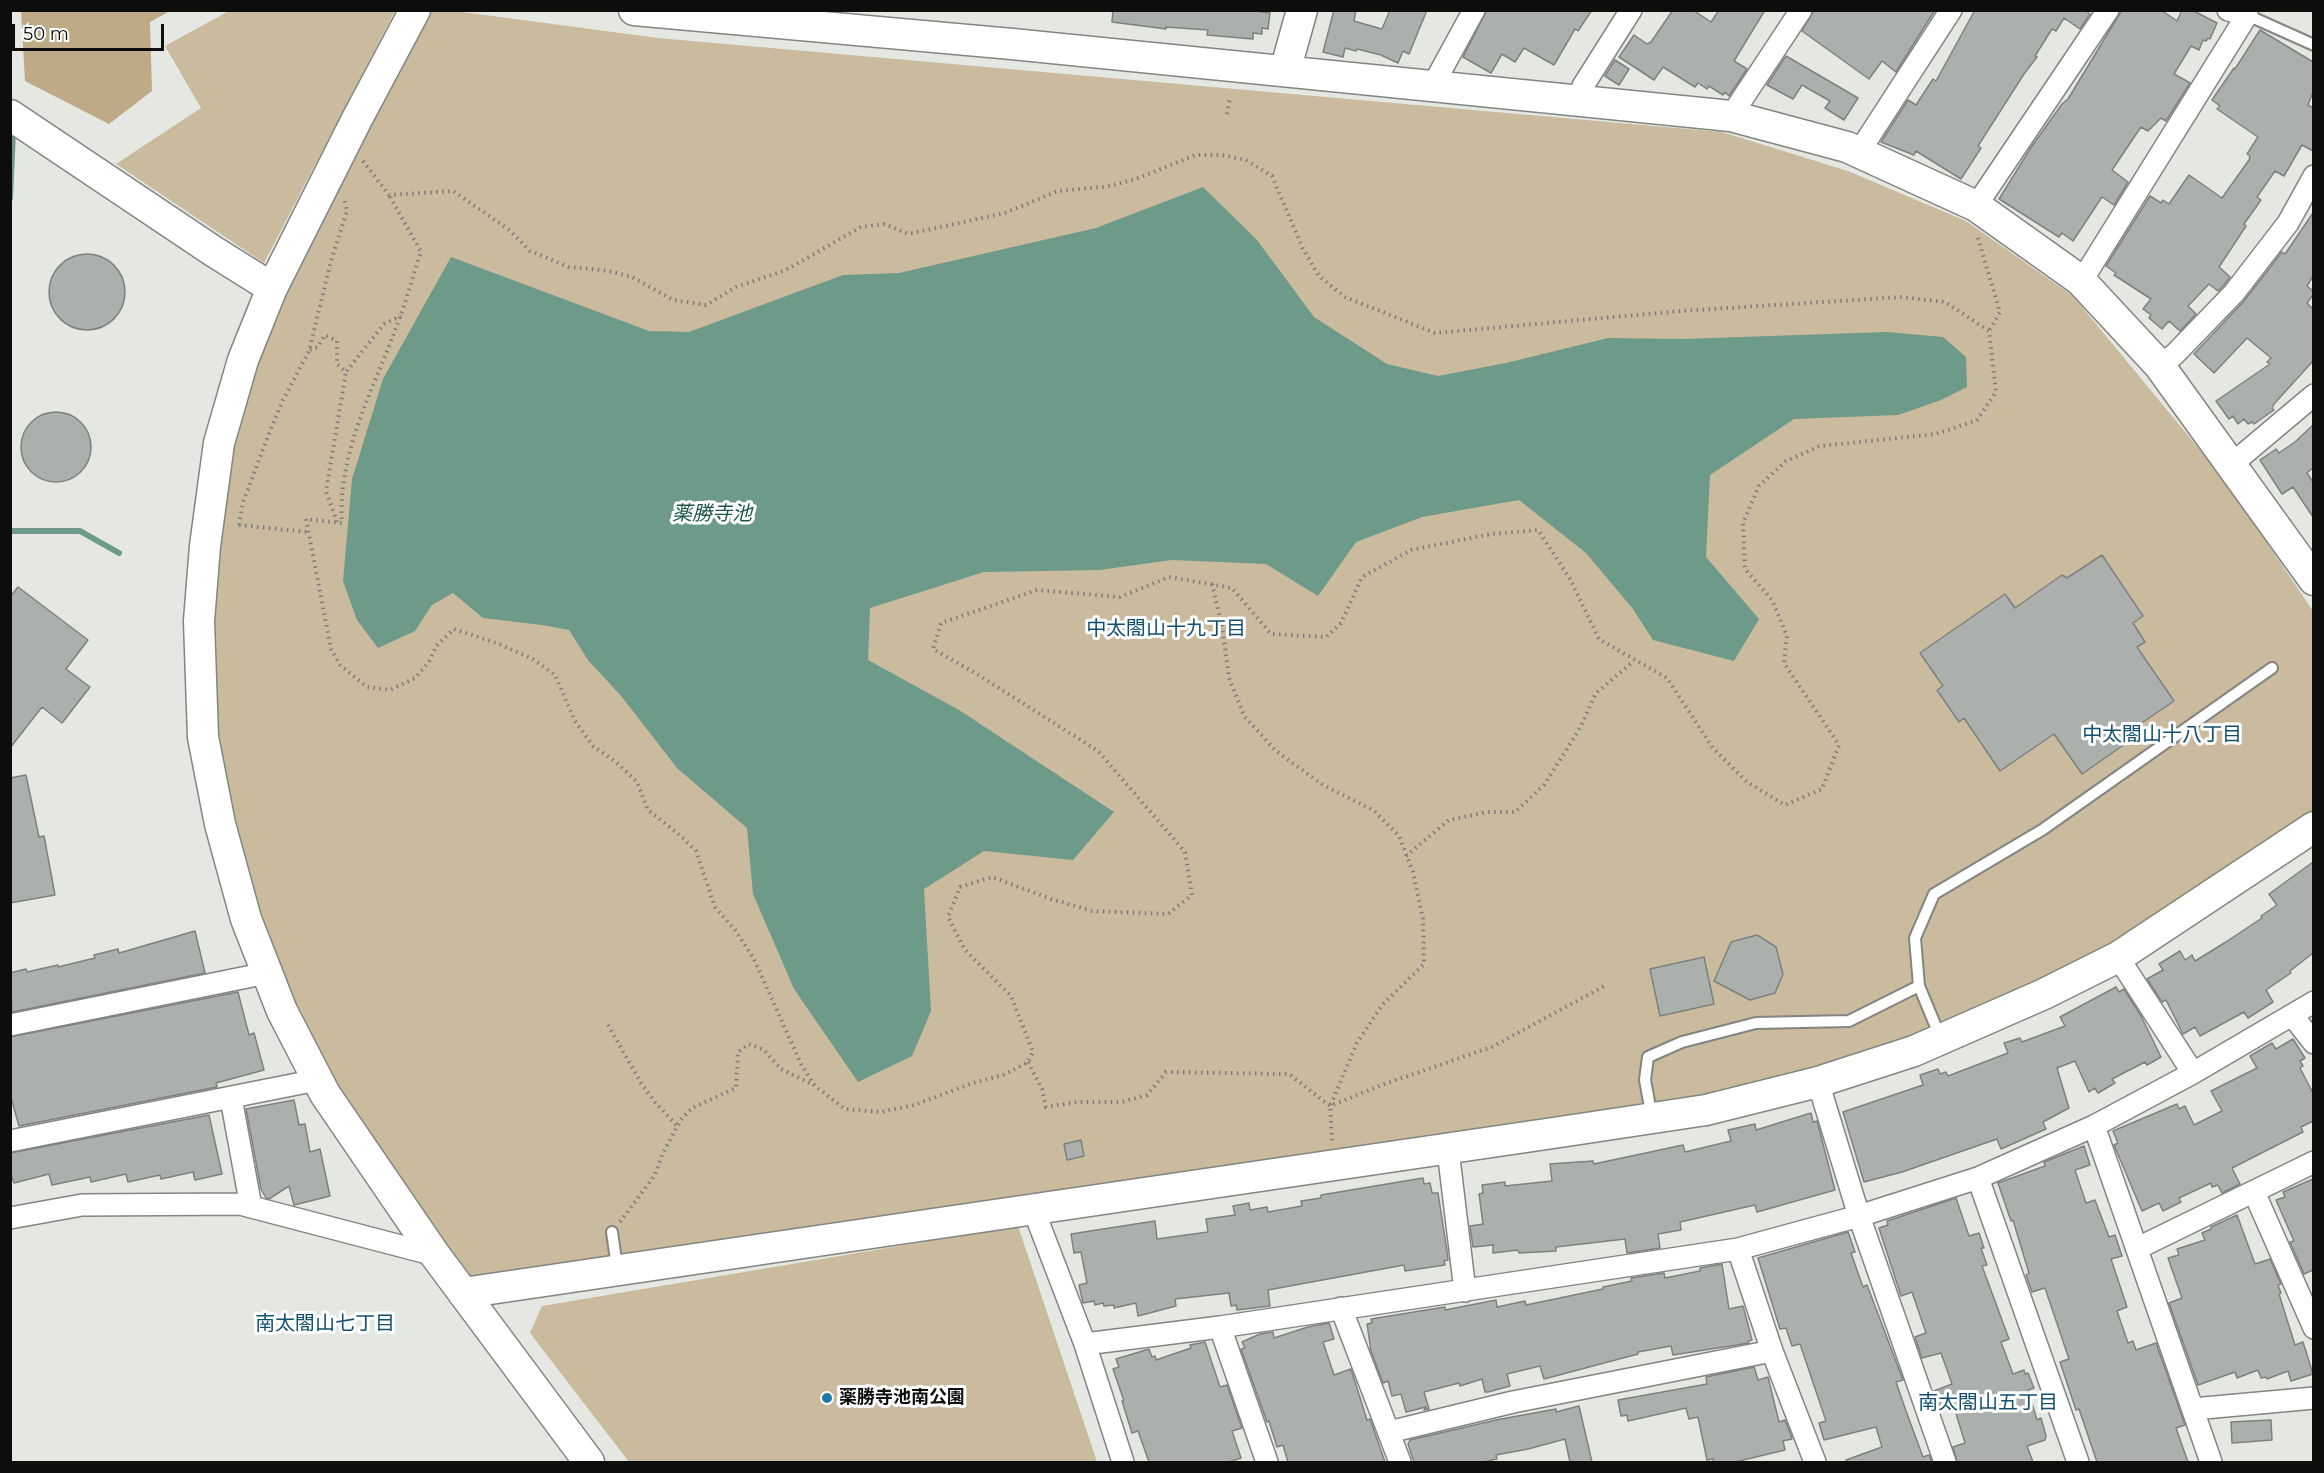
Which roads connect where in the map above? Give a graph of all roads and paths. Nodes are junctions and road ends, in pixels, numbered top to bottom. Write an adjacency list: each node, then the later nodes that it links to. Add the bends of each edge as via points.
1 (415, 10): 27 (street)
2 (634, 10): 9 (street)
3 (1302, 10): 12 (street)
4 (1474, 10): 13 (street)
5 (1631, 10): 15 (street, via 1583,86)
6 (1801, 10): 18 (street)
7 (1951, 10): 19 (street)
8 (2109, 10): 24 (street)
9 (667, 12): 12 (street)
10 (2237, 13): 11 (lane); 26 (street)
11 (2313, 45)
12 (1285, 71): 13 (street)
13 (1432, 87): 15 (street)
14 (1230, 98): 16 (path)
15 (1579, 100): 18 (street)
16 (1227, 114)
17 (10, 116): 27 (street)
18 (1731, 116): 19 (street)
19 (1858, 152): 24 (street)
20 (365, 163): 23 (path)
21 (2313, 176): 31 (street, via 2288,223 2234,293 2174,355)
22 (343, 193): 30 (path, via 347,211)
23 (389, 195): 28 (path, via 421,252); 29 (path, via 453,191 507,229 530,251 569,267 633,278 673,300 706,305 736,287 786,270 861,227 885,224 908,234 1005,213 1058,191 1133,180 1196,155 1221,155 1246,160 1272,177 1319,276 1345,297 1434,333 1902,297 1945,302)
24 (1976, 206): 26 (street)
25 (1978, 236): 29 (path, via 2000,312)
26 (2081, 282): 31 (street)
27 (272, 288): 46 (street, via 243,360 219,443 199,621 203,737 220,824 246,919)
28 (400, 316): 32 (path, via 384,324); 35 (path, via 352,445 340,498 342,523)
29 (1989, 331): 41 (path, via 1996,392 1977,420 1936,434 1820,446 1786,461 1759,486 1743,523 1745,569 1772,600 1787,636 1784,663 1839,746 1822,789 1785,805 1747,782 1713,748 1667,678)
30 (309, 351): 32 (path, via 318,347 325,335 337,341 337,364); 37 (path, via 270,431 243,502)
31 (2159, 365): 34 (street)
32 (346, 372): 35 (path, via 326,491)
33 (2313, 395): 34 (street)
34 (2232, 464): 39 (street)
35 (337, 522): 38 (path, via 306,519)
36 (232, 524): 37 (path)
37 (239, 525): 38 (path)
38 (308, 532): 59 (path, via 331,649 340,665 367,687 390,690 415,678 436,646 454,629 533,659 555,675 575,721 593,746 637,782 648,810 696,851 716,907 754,959 801,1064)
39 (2312, 576)
40 (1212, 584): 41 (path, via 1232,588 1271,634 1326,637 1341,622 1362,577 1411,550 1491,534 1538,530 1570,579 1599,639); 44 (path, via 1229,678 1244,716 1276,751 1323,785 1373,810 1399,836); 55 (path, via 1169,577 1120,597 1037,590 941,623 933,649 1098,751 1185,852 1192,895 1168,914 1092,911 992,877 960,887 948,917 965,950 1011,996 1033,1052)
41 (1634, 661): 44 (path, via 1596,693 1579,730 1544,785 1515,812 1487,812 1449,820)
42 (2272, 668): 48 (lane, via 2042,830 1934,894 1916,938)
43 (2313, 827): 45 (street)
44 (1406, 856): 61 (path, via 1423,919 1424,964 1383,1004 1357,1043)
45 (2118, 957): 53 (street); 56 (street)
46 (267, 973): 51 (street); 57 (street)
47 (1606, 985): 61 (path, via 1492,1047)
48 (1919, 986): 53 (lane); 62 (lane, via 1849,1021 1756,1023 1682,1042 1648,1057 1645,1080)
49 (2313, 1002): 50 (street)
50 (2292, 1015): 54 (street); 56 (street)
51 (10, 1025)
52 (608, 1025): 63 (path, via 640,1083)
53 (1941, 1039): 58 (street)
54 (2313, 1043)
55 (1028, 1062): 59 (path, via 1003,1075 882,1112 845,1109); 61 (path, via 1046,1107 1122,1102 1147,1095 1166,1072 1288,1074)
56 (2193, 1073): 64 (street)
57 (318, 1080): 60 (street); 78 (street)
58 (1818, 1082): 62 (street, via 1706,1110); 73 (street)
59 (815, 1086): 63 (path, via 781,1069 764,1050 749,1044 738,1052 736,1088 692,1108)
60 (231, 1098): 65 (street); 71 (street)
61 (1330, 1106): 68 (path)
62 (1652, 1118): 66 (street)
63 (677, 1126): 75 (path, via 655,1175)
64 (2094, 1126): 69 (street); 76 (street)
65 (10, 1141)
66 (1448, 1150): 68 (street); 80 (street)
67 (2313, 1162): 70 (street)
68 (1335, 1166): 72 (street)
69 (1978, 1178): 73 (street); 96 (street)
70 (2254, 1192): 76 (street); 84 (street)
71 (251, 1207): 74 (street, via 82,1204); 78 (street)
72 (1034, 1211): 79 (street); 85 (street)
73 (1858, 1216): 77 (street); 95 (street)
74 (10, 1218)
75 (612, 1232): 79 (lane)
76 (2138, 1248): 88 (street)
77 (1738, 1249): 80 (street); 86 (street)
78 (435, 1255): 81 (street)
79 (618, 1270): 81 (street)
80 (1465, 1291): 82 (street)
81 (463, 1293): 90 (street)
82 (1341, 1308): 83 (street); 89 (street)
83 (1220, 1327): 85 (street); 92 (street)
84 (2313, 1328)
85 (1084, 1344): 91 (street)
86 (1772, 1351): 89 (street, via 1513,1402); 94 (street)
87 (2313, 1398): 88 (street)
88 (2193, 1409): 97 (street)
89 (1389, 1432): 93 (street)
90 (589, 1462)
91 (1123, 1462)
92 (1267, 1462)
93 (1400, 1462)
94 (1815, 1462)
95 (1945, 1462)
96 (2078, 1462)
97 (2211, 1462)

